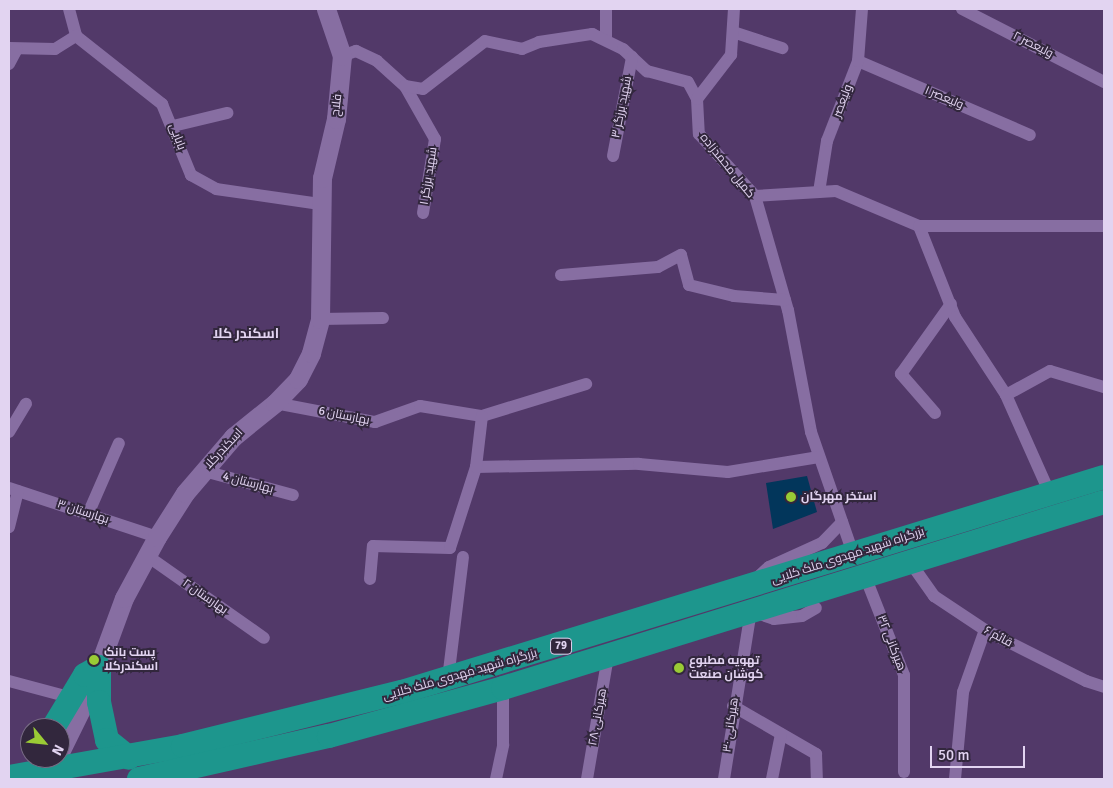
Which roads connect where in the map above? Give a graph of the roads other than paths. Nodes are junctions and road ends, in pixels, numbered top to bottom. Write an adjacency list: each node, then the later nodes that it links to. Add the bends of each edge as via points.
1 (69, 9): 8 (street)
2 (326, 9): 12 (street, فلاح)
3 (606, 9): 9 (street)
4 (734, 9): 7 (street)
5 (862, 9): 14 (street, ولیعصر)
6 (962, 9): 16 (street, ولیعصر ۲)
7 (733, 32): 11 (street); 18 (street, via 732,55)
8 (76, 36): 10 (street, via 55,49); 20 (street, بابایی, via 162,104)
9 (606, 39): 13 (street); 17 (street, via 592,34 539,42 522,49 485,41 423,89)
10 (13, 48): 15 (street)
11 (782, 48)
12 (342, 56): 17 (street, شهید برزگر ۱, via 356,51 377,61); 25 (street, فلاح, via 336,119 322,178)
13 (632, 57): 18 (street, via 647,71 688,82); 22 (street, شهید برزگر ۳)
14 (858, 61): 21 (street, ولیعصر ۱); 23 (street, ولیعصر, via 827,141)
15 (9, 64)
16 (1104, 82)
17 (405, 86): 26 (street, شهید برزگر ۱, via 435,139)
18 (697, 99): 24 (street, کمیل محمدزاده, via 699,134)
19 (227, 113): 20 (street)
20 (173, 126): 25 (street, بابایی, via 191,175 216,189)
21 (1030, 134)
22 (613, 156)
23 (819, 192): 24 (street); 27 (street, via 836,191)
24 (754, 196): 30 (street, کمیل محمدزاده)
25 (320, 204): 33 (street, اسکندرکلا)
26 (423, 214)
27 (919, 226): 28 (street); 31 (street)
28 (1104, 226)
29 (561, 274): 30 (street, via 658,267 681,255 689,285 734,296)
30 (785, 300): 43 (street, کمیل محمدزاده)
31 (951, 304): 36 (street); 39 (street, via 901,374)
32 (383, 318): 33 (street)
33 (320, 319): 37 (street, اسکندرکلا, via 311,353 298,379)
34 (586, 384): 40 (street, بهارستان 6)
35 (1104, 387): 36 (street, via 1050,371)
36 (1006, 395): 48 (street)
37 (275, 403): 40 (street, بهارستان 6, via 375,422 420,406); 45 (street, اسکندرکلا, via 232,437)
38 (26, 404): 41 (street)
39 (934, 413)
40 (482, 416): 44 (street)
41 (9, 432)
42 (120, 443): 51 (street)
43 (818, 457): 44 (street, via 728,472 639,464); 52 (street, کمیل محمدزاده)
44 (476, 467): 60 (street, via 450,548 373,546)
45 (204, 471): 49 (street, بهارستان 4); 54 (street, اسکندرکلا, via 185,493)
46 (1104, 477): 48 (highway, بزرگراه شهید مهدوی ملک کلایی / 79)
47 (13, 490): 51 (street, بهارستان ۳); 53 (street)
48 (1050, 494): 55 (highway, بزرگراه شهید مهدوی ملک کلایی / 79)
49 (293, 495)
50 (1104, 502): 58 (highway, بزرگراه شهید مهدوی ملک کلایی / 79)
51 (88, 514): 54 (street, بهارستان ۳)
52 (842, 522): 55 (street, کمیل محمدزاده); 61 (street, via 822,544 769,567)
53 (9, 527)
54 (157, 537): 56 (street, اسکندرکلا)
55 (853, 554): 61 (highway, بزرگراه شهید مهدوی ملک کلایی / 79)
56 (146, 555): 64 (street, بهارستان ۲); 66 (street, اسکندرکلا, via 124,598)
57 (464, 558): 67 (street)
58 (910, 562): 59 (highway, بزرگراه شهید مهدوی ملک کلایی / 79); 63 (street, قائم ۶, via 934,596)
59 (865, 576): 61 (highway, بزرگراه شهید مهدوی ملک کلایی / 79); 78 (street, هیرکانی ۳۲, via 904,675)
60 (370, 579)
61 (749, 600): 62 (street, via 774,619 802,616); 65 (highway, بزرگراه شهید مهدوی ملک کلایی / 79); 67 (highway, بزرگراه شهید مهدوی ملک کلایی / 79); 72 (street, هیرکانی ۳۰)
62 (816, 608)
63 (985, 630): 69 (street, قائم ۶); 86 (street, via 963,692)
64 (264, 638)
65 (608, 656): 70 (highway, بزرگراه شهید مهدوی ملک کلایی / 79); 82 (street, هیرکانی ۲۸)
66 (99, 666): 71 (highway, via 85,674); 76 (highway, via 99,702 108,740)
67 (448, 679): 76 (highway, بزرگراه شهید مهدوی ملک کلایی / 79, via 278,724)
68 (9, 681): 71 (street)
69 (1104, 687)
70 (503, 688): 80 (highway, بزرگراه شهید مهدوی ملک کلایی / 79, via 329,736); 81 (street, via 503,745)
71 (79, 695): 73 (highway); 74 (street)
72 (733, 706): 75 (street); 83 (street, هیرکانی ۳۰)
73 (61, 718)
74 (70, 722)
75 (781, 734): 84 (street); 85 (street, via 816,754)
76 (129, 758): 79 (highway, بزرگراه شهید مهدوی ملک کلایی / 79)
77 (25, 768): 79 (highway)
78 (904, 772)
79 (14, 777)
80 (139, 779)
81 (496, 779)
82 (587, 779)
83 (724, 779)
84 (772, 779)
85 (817, 779)
86 (955, 779)

